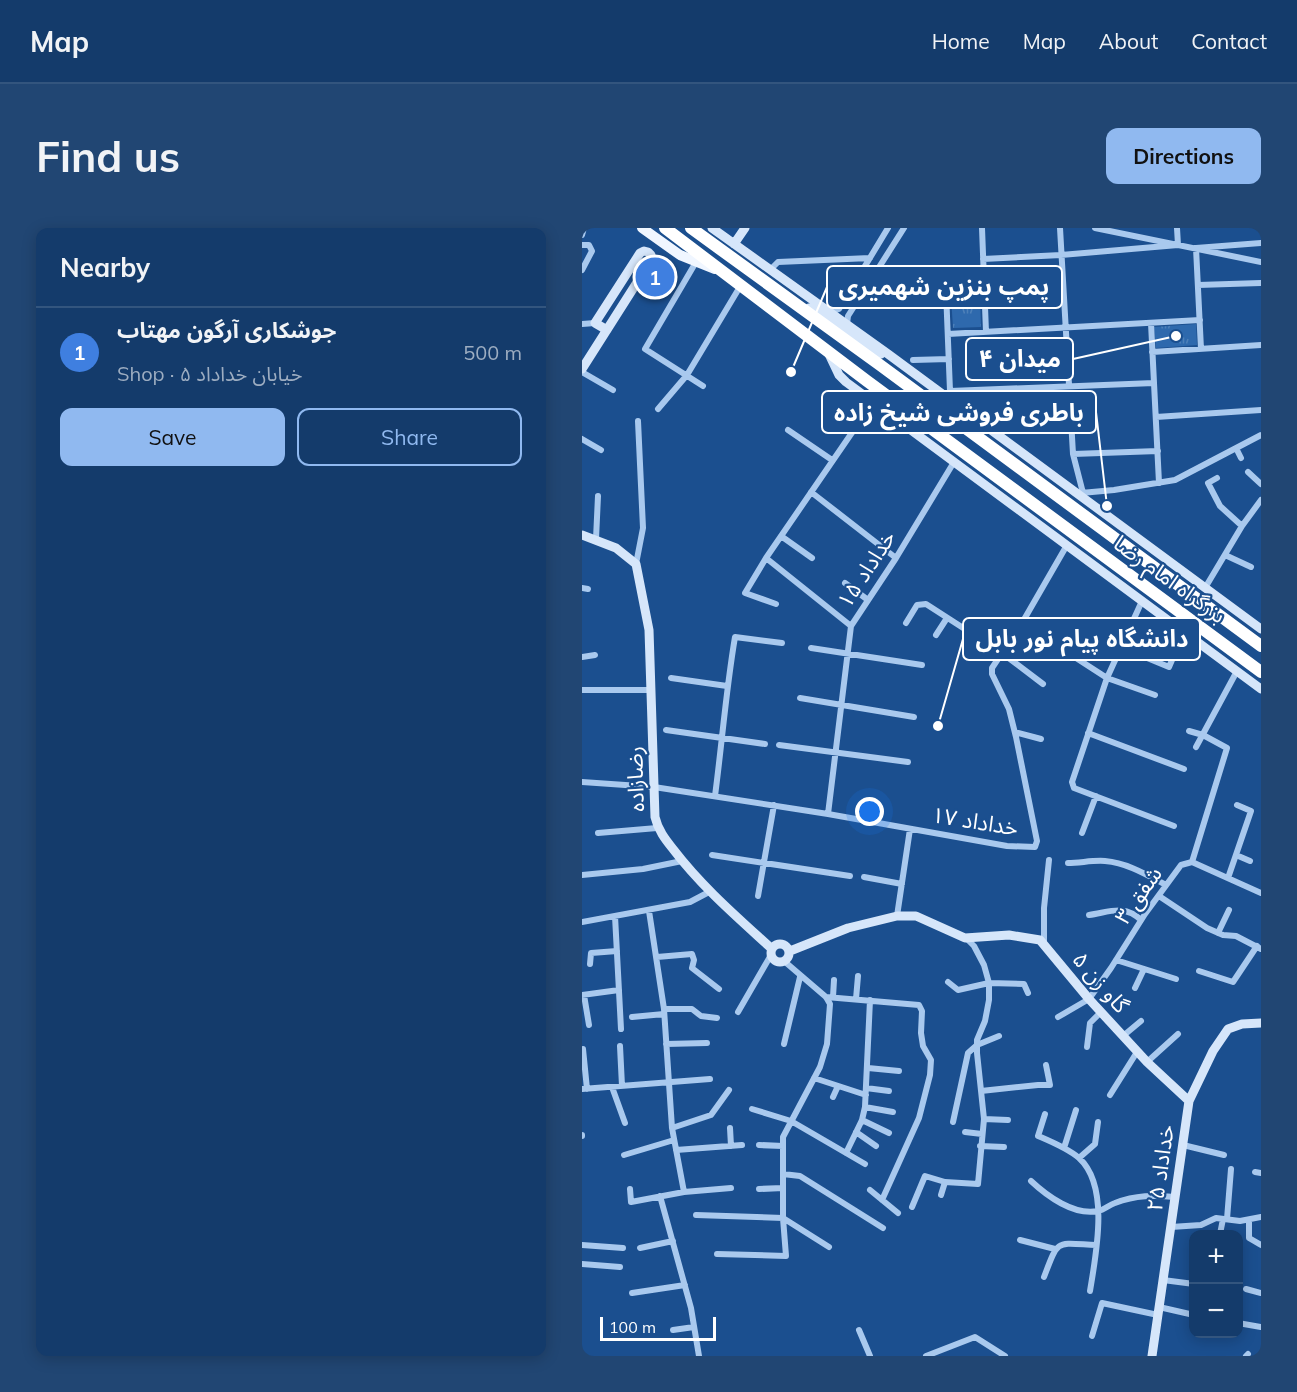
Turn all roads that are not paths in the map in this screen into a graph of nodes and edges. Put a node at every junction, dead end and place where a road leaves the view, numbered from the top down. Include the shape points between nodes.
1 (584, 228) edge
2 (642, 228) edge
3 (665, 228) edge
4 (691, 228) edge
5 (702, 228) edge
6 (712, 228) edge
7 (745, 228) edge
8 (888, 228) edge
9 (904, 228) edge
10 (982, 228) edge
11 (1060, 228) edge
12 (1095, 228) edge
13 (1177, 228) edge
14 (582, 235) edge
15 (1261, 243) edge
16 (734, 244) junction
17 (582, 245) edge
18 (1178, 245) junction
19 (670, 248) junction
20 (1196, 248) junction
21 (1061, 255) junction
22 (870, 258) junction
23 (983, 259) junction
24 (736, 260) junction
25 (650, 262) junction
26 (696, 262) junction
27 (1261, 262) edge
28 (582, 270) edge
29 (770, 270) junction
30 (725, 273) junction
31 (1261, 283) edge
32 (741, 285) junction
33 (1198, 285) junction
34 (985, 289) junction
35 (946, 291) junction
36 (861, 294) junction
37 (785, 296) junction
38 (830, 312) junction
39 (1200, 320) junction
40 (595, 323) junction
41 (1151, 323) junction
42 (582, 324) edge
43 (847, 325) junction
44 (1066, 328) junction
45 (607, 330) junction
46 (986, 332) junction
47 (948, 334) junction
48 (1261, 345) edge
49 (1201, 349) junction
50 (829, 351) junction
51 (1152, 352) junction
52 (949, 359) junction
53 (897, 360) junction
54 (913, 360) dead end
55 (582, 371) edge
56 (687, 375) junction
57 (1154, 384) junction
58 (703, 386) dead end
59 (1069, 386) junction
60 (613, 390) dead end
61 (873, 402) junction
62 (658, 409) dead end
63 (1261, 410) edge
64 (1156, 417) junction
65 (638, 421) dead end
66 (788, 430) dead end
67 (1261, 435) edge
68 (582, 439) edge
69 (1236, 448) junction
70 (601, 450) dead end
71 (1158, 451) junction
72 (1073, 454) junction
73 (1241, 458) dead end
74 (832, 460) junction
75 (954, 462) junction
76 (1248, 472) dead end
77 (1216, 478) dead end
78 (1159, 483) junction
79 (1261, 484) edge
80 (811, 492) junction
81 (1080, 493) junction
82 (598, 496) dead end
83 (1004, 499) junction
84 (1261, 500) edge
85 (1046, 513) junction
86 (1242, 526) junction
87 (582, 536) edge
88 (781, 536) junction
89 (596, 539) junction
90 (1067, 545) junction
91 (1101, 554) junction
92 (1225, 555) junction
93 (766, 558) junction
94 (812, 558) dead end
95 (896, 558) junction
96 (1170, 561) junction
97 (636, 564) junction
98 (1094, 565) junction
99 (1251, 567) dead end
100 (845, 583) dead end
101 (1205, 588) junction
102 (1189, 593) junction
103 (868, 600) junction
104 (1142, 601) junction
105 (776, 603) dead end
106 (947, 618) junction
107 (906, 623) dead end
108 (1022, 623) junction
109 (851, 626) junction
110 (1261, 629) edge
111 (1184, 632) junction
112 (936, 635) dead end
113 (782, 643) dead end
114 (1261, 646) edge
115 (811, 648) dead end
116 (1002, 652) junction
117 (847, 654) junction
118 (1140, 655) dead end
119 (595, 656) dead end
120 (582, 657) edge
121 (922, 665) dead end
122 (1237, 671) junction
123 (1261, 672) edge
124 (672, 678) dead end
125 (1107, 678) junction
126 (1043, 684) dead end
127 (727, 686) junction
128 (1261, 689) edge
129 (582, 690) edge
130 (650, 690) junction
131 (1155, 695) dead end
132 (800, 698) dead end
133 (841, 706) junction
134 (914, 717) dead end
135 (666, 730) dead end
136 (1189, 731) dead end
137 (1015, 732) junction
138 (1088, 734) junction
139 (1203, 735) junction
140 (723, 738) junction
141 (1041, 739) dead end
142 (765, 744) dead end
143 (779, 745) dead end
144 (1196, 747) dead end
145 (836, 752) junction
146 (908, 762) dead end
147 (1184, 769) dead end
148 (582, 782) edge
149 (654, 787) junction
150 (715, 796) junction
151 (1096, 796) junction
152 (774, 805) junction
153 (1237, 805) dead end
154 (828, 814) junction
155 (1174, 826) dead end
156 (657, 828) junction
157 (910, 829) junction
158 (598, 833) dead end
159 (1082, 833) dead end
160 (712, 855) dead end
161 (1236, 855) junction
162 (1048, 860) dead end
163 (682, 861) junction
164 (1250, 861) dead end
165 (764, 862) junction
166 (1192, 862) junction
167 (1068, 863) dead end
168 (582, 875) edge
169 (850, 876) dead end
170 (864, 877) dead end
171 (1228, 878) junction
172 (902, 884) junction
173 (1167, 885) junction
174 (709, 892) junction
175 (1261, 893) edge
176 (758, 896) dead end
177 (1159, 896) junction
178 (1229, 910) dead end
179 (649, 911) junction
180 (1089, 915) dead end
181 (615, 916) junction
182 (897, 916) junction
183 (1141, 920) junction
184 (582, 922) edge
185 (1218, 933) junction
186 (965, 938) junction
187 (1044, 945) junction
188 (1259, 948) edge
189 (617, 951) junction
190 (790, 951) junction
191 (772, 952) junction
192 (657, 957) junction
193 (1116, 960) junction
194 (784, 961) junction
195 (590, 964) dead end
196 (1144, 969) junction
197 (1199, 971) dead end
198 (858, 976) dead end
199 (800, 977) junction
200 (1176, 979) dead end
201 (834, 980) dead end
202 (948, 982) dead end
203 (989, 983) junction
204 (1136, 988) dead end
205 (719, 989) dead end
206 (619, 990) junction
207 (1028, 993) dead end
208 (583, 995) edge
209 (830, 997) junction
210 (856, 999) junction
211 (1089, 999) junction
212 (870, 1000) junction
213 (664, 1011) junction
214 (738, 1012) dead end
215 (1101, 1012) junction
216 (632, 1017) dead end
217 (1058, 1017) dead end
218 (717, 1018) dead end
219 (1141, 1021) dead end
220 (1261, 1023) edge
221 (589, 1025) dead end
222 (621, 1029) dead end
223 (1178, 1034) dead end
224 (999, 1036) dead end
225 (1123, 1036) junction
226 (707, 1043) dead end
227 (666, 1044) junction
228 (784, 1044) dead end
229 (977, 1045) junction
230 (620, 1046) dead end
231 (1087, 1047) dead end
232 (583, 1049) edge
233 (1137, 1052) junction
234 (1147, 1062) junction
235 (1046, 1065) dead end
236 (868, 1068) junction
237 (899, 1071) dead end
238 (814, 1078) junction
239 (710, 1079) dead end
240 (668, 1083) junction
241 (622, 1086) junction
242 (838, 1086) junction
243 (612, 1087) junction
244 (585, 1089) edge
245 (729, 1090) dead end
246 (866, 1091) junction
247 (889, 1091) dead end
248 (981, 1091) junction
249 (1110, 1095) dead end
250 (833, 1097) dead end
251 (1189, 1101) junction
252 (865, 1107) junction
253 (752, 1108) dead end
254 (1076, 1110) dead end
255 (893, 1112) dead end
256 (1045, 1114) dead end
257 (984, 1119) junction
258 (862, 1120) junction
259 (1008, 1120) dead end
260 (791, 1121) junction
261 (953, 1122) dead end
262 (1098, 1122) dead end
263 (625, 1123) dead end
264 (672, 1128) junction
265 (730, 1128) dead end
266 (856, 1132) junction
267 (965, 1132) dead end
268 (889, 1133) dead end
269 (982, 1134) junction
270 (674, 1140) junction
271 (742, 1145) dead end
272 (759, 1145) dead end
273 (1183, 1145) junction
274 (731, 1146) junction
275 (783, 1146) junction
276 (876, 1146) dead end
277 (980, 1146) junction
278 (1004, 1148) dead end
279 (1064, 1148) junction
280 (676, 1150) junction
281 (846, 1153) junction
282 (624, 1155) dead end
283 (1224, 1155) dead end
284 (1079, 1158) junction
285 (865, 1164) dead end
286 (1232, 1169) dead end
287 (783, 1174) junction
288 (1031, 1181) dead end
289 (945, 1182) junction
290 (731, 1188) dead end
291 (783, 1188) junction
292 (630, 1189) dead end
293 (759, 1189) dead end
294 (870, 1191) dead end
295 (684, 1192) junction
296 (660, 1196) junction
297 (941, 1196) dead end
298 (1175, 1197) junction
299 (882, 1200) junction
300 (912, 1207) dead end
301 (1098, 1211) junction
302 (898, 1213) dead end
303 (696, 1215) dead end
304 (1261, 1217) edge
305 (783, 1218) junction
306 (1225, 1219) junction
307 (1249, 1221) junction
308 (1171, 1227) junction
309 (883, 1228) dead end
310 (1221, 1230) edge
311 (1020, 1240) dead end
312 (672, 1241) junction
313 (582, 1245) edge
314 (1096, 1245) junction
315 (1261, 1245) edge
316 (829, 1247) dead end
317 (623, 1248) dead end
318 (640, 1248) dead end
319 (1054, 1249) junction
320 (717, 1254) dead end
321 (582, 1264) edge
322 (620, 1267) dead end
323 (1044, 1277) dead end
324 (1163, 1280) junction
325 (1189, 1283) edge
326 (685, 1285) junction
327 (1246, 1289) dead end
328 (1090, 1292) dead end
329 (632, 1293) dead end
330 (1261, 1293) edge
331 (1159, 1311) junction
332 (1189, 1314) edge
333 (1243, 1324) edge
334 (694, 1327) junction
335 (1261, 1328) edge
336 (673, 1330) dead end
337 (859, 1330) dead end
338 (1092, 1336) dead end
339 (699, 1356) edge
340 (870, 1356) edge
341 (926, 1356) edge
342 (1005, 1356) edge
343 (1152, 1356) edge

1 - 14 street
2 - 19 main road
3 - 30 highway, بزرگراه امام رضا
4 - 24 highway, بزرگراه امام رضا
5 - 24 main road
6 - 16 main road
7 - 16 main road
8 - 22 street
9 - 36 street
10 - 23 street
11 - 21 street
12 - 18 street
13 - 18 street
15 - 20 street
16 - 29 main road
17 - 28 street via 589,245 592,251
18 - 20 street
18 - 21 street
19 - 25 main road via 659,249
19 - 26 main road
20 - 27 street
20 - 33 street
21 - 23 street
21 - 44 street
22 - 29 street via 778,262
22 - 38 street via 839,309
23 - 34 street
24 - 37 highway, بزرگراه امام رضا
25 - 40 main road via 650,253 640,253
25 - 45 main road
26 - 30 main road
26 - 56 street via 645,349
29 - 38 main road
30 - 32 highway, بزرگراه امام رضا
31 - 33 street
32 - 50 highway, بزرگراه امام رضا
32 - 56 street
33 - 39 street
34 - 35 street
34 - 46 street
35 - 36 street
35 - 47 street
36 - 43 street
37 - 53 main road via 822,315 874,351
37 - 102 highway, بزرگراه امام رضا
38 - 43 main road
39 - 41 street
39 - 49 street
40 - 42 street
40 - 45 main road
41 - 44 street
41 - 51 street
43 - 53 main road
44 - 46 street
44 - 59 street
45 - 55 main road
46 - 47 street
47 - 52 street
48 - 49 street
49 - 51 street
50 - 61 main road via 843,379
50 - 85 highway, بزرگراه امام رضا
51 - 57 street
52 - 54 street
52 - 59 street via 950,391
53 - 81 main road
55 - 60 street
56 - 58 street
56 - 62 street
57 - 59 street
57 - 64 street
59 - 72 street
61 - 74 street
61 - 75 main road
63 - 64 street
64 - 71 street
65 - 97 street via 643,528
66 - 74 street
67 - 69 street
68 - 70 street
69 - 73 street
69 - 78 street via 1178,479
71 - 72 street
71 - 78 street
72 - 81 street
74 - 80 street
75 - 83 main road
75 - 95 street, خداداد ۱۵
76 - 79 street
77 - 86 street via 1208,483 1220,506
78 - 81 street
80 - 88 street
80 - 95 street
81 - 96 main road
82 - 89 street
83 - 85 main road
83 - 90 main road
84 - 86 street
85 - 91 highway, بزرگراه امام رضا
86 - 92 street
87 - 89 main road
88 - 93 street
88 - 94 street
89 - 97 main road
90 - 98 main road
90 - 108 street, خداداد ۱۷
91 - 98 main road
91 - 123 highway, بزرگراه امام رضا
92 - 99 street
92 - 101 street
93 - 105 street via 745,593
93 - 109 street
95 - 103 street, خداداد ۱۵
96 - 101 main road
96 - 102 main road
97 - 130 main road, رضازاده via 649,630
98 - 104 main road
100 - 103 street
101 - 110 main road
102 - 114 highway, بزرگراه امام رضا
103 - 109 street, خداداد ۱۵
104 - 111 main road
104 - 125 street
106 - 107 street via 926,604 917,605
106 - 112 street
106 - 116 street
108 - 116 street, خداداد ۱۷
108 - 125 street
109 - 117 street, خداداد ۱۵
111 - 118 street via 1170,667
111 - 122 main road
113 - 127 street via 735,637
115 - 117 street
116 - 126 street
116 - 137 street, خداداد ۱۷ via 992,674
117 - 121 street
117 - 133 street, خداداد ۱۵
119 - 120 street
122 - 128 main road
122 - 139 street
124 - 127 street
125 - 131 street
125 - 138 street
127 - 140 street
129 - 130 street
130 - 149 main road, رضازاده
132 - 133 street
133 - 134 street
133 - 145 street, خداداد ۱۵
135 - 140 street
136 - 139 street, شفق ۳
137 - 141 street
137 - 157 street, خداداد ۱۷ via 1035,847 1007,846
138 - 147 street
138 - 151 street via 1072,782 1074,788
139 - 144 street
139 - 166 street, شفق ۳ via 1227,748
140 - 142 street
140 - 150 street
143 - 145 street
145 - 146 street
145 - 154 street, خداداد ۱۵
148 - 149 street, خداداد ۱۷
149 - 150 street, خداداد ۱۷
149 - 156 main road, رضازاده
150 - 152 street, خداداد ۱۷
151 - 155 street
151 - 159 street
152 - 154 street, خداداد ۱۷
152 - 165 street
153 - 161 street via 1251,811
154 - 157 street, خداداد ۱۷
156 - 158 street
156 - 163 main road, رضازاده
157 - 172 street
160 - 165 street
161 - 164 street
161 - 171 street
162 - 187 street
163 - 168 street
163 - 174 main road, رضازاده
165 - 169 street
165 - 176 street
166 - 171 street
166 - 173 street, شفق ۳ via 1181,865
167 - 173 street via 1118,863
170 - 172 street
171 - 175 street
172 - 182 street
173 - 177 street, شفق ۳
174 - 179 street via 690,902
174 - 191 main road, رضازاده
177 - 183 street, شفق ۳
177 - 185 street
178 - 185 street
179 - 181 street
179 - 192 street
180 - 183 street via 1124,910
181 - 184 street
181 - 189 street
182 - 186 main road via 916,916
182 - 190 main road via 848,928
183 - 193 street, شفق ۳
185 - 188 street via 1236,936
186 - 187 main road, گاو زن ۵ via 1009,935 1040,940
186 - 203 street via 974,946
187 - 211 main road, گاو زن ۵
188 - 197 street via 1233,982
189 - 195 street via 591,953
189 - 206 street
190 - 191 main road via 782,943
190 - 194 main road
191 - 194 main road via 776,961
191 - 214 street
192 - 205 street via 693,954 692,968
192 - 213 street
193 - 196 street
193 - 211 street, شفق ۳
194 - 199 street
196 - 200 street
196 - 204 street
198 - 210 street
199 - 209 street
199 - 228 street
201 - 209 street
202 - 203 street via 957,990
203 - 207 street via 1024,984
203 - 229 street via 989,1000
206 - 208 street
206 - 222 street
208 - 221 street
209 - 210 street
209 - 238 street via 827,1044
210 - 212 street
211 - 215 main road, گاو زن ۵
211 - 217 street
212 - 236 street
212 - 299 street via 919,1005 923,1046 931,1060 919,1118
213 - 216 street
213 - 218 street via 692,1009 701,1016
213 - 227 street
215 - 225 main road, گاو زن ۵
215 - 231 street via 1090,1023
219 - 225 street
220 - 251 main road, خداداد ۲۵ via 1228,1029
223 - 234 street
224 - 229 street
225 - 233 main road, گاو زن ۵
226 - 227 street
227 - 240 street
229 - 248 street
229 - 261 street via 968,1053
230 - 241 street
232 - 244 street
233 - 234 main road, گاو زن ۵
233 - 249 street
234 - 251 main road, گاو زن ۵
235 - 248 street via 1050,1085
236 - 237 street
236 - 246 street
238 - 242 street
238 - 260 street
239 - 240 street
240 - 241 street
240 - 264 street
241 - 243 street
242 - 246 street
242 - 250 street
243 - 244 street
243 - 263 street
245 - 264 street via 711,1115
246 - 247 street
246 - 252 street
248 - 257 street
251 - 273 main road, خداداد ۲۵
252 - 255 street
252 - 258 street
253 - 260 street
254 - 279 street
256 - 279 street via 1038,1136
257 - 259 street
257 - 269 street
258 - 266 street
258 - 268 street
260 - 275 street
260 - 281 street
262 - 284 street via 1095,1144
264 - 270 street
265 - 274 street
266 - 276 street
266 - 281 street
267 - 269 street
269 - 277 street
270 - 280 street
270 - 282 street
271 - 274 street
272 - 275 street
273 - 283 street
273 - 298 main road, خداداد ۲۵
274 - 280 street
275 - 287 street
277 - 278 street
277 - 289 street via 978,1184
279 - 284 street
280 - 295 street
281 - 285 street
284 - 301 street via 1089,1169 1096,1187
286 - 306 street
287 - 291 street
287 - 309 street via 800,1176
288 - 301 street via 1061,1203
289 - 297 street
289 - 300 street via 925,1176
290 - 295 street
291 - 293 street
291 - 305 street
292 - 296 street via 631,1202
294 - 299 street
295 - 296 street
296 - 312 street
298 - 301 street via 1149,1194
298 - 308 main road, خداداد ۲۵
299 - 302 street
301 - 314 street
303 - 305 street
304 - 307 street
305 - 316 street
305 - 320 street via 786,1256
306 - 307 street
306 - 308 street
306 - 310 street
307 - 315 street via 1249,1238
308 - 324 main road, خداداد ۲۵
311 - 319 street
312 - 318 street
312 - 326 street
313 - 317 street
314 - 319 street via 1062,1243
314 - 328 street
319 - 323 street
321 - 322 street
324 - 325 street
324 - 331 main road, خداداد ۲۵
326 - 329 street
326 - 334 street
327 - 330 street
331 - 332 street
331 - 338 street via 1102,1303
331 - 343 main road, خداداد ۲۵
333 - 335 street
334 - 336 street
334 - 339 street
337 - 340 street
341 - 342 street via 975,1337

